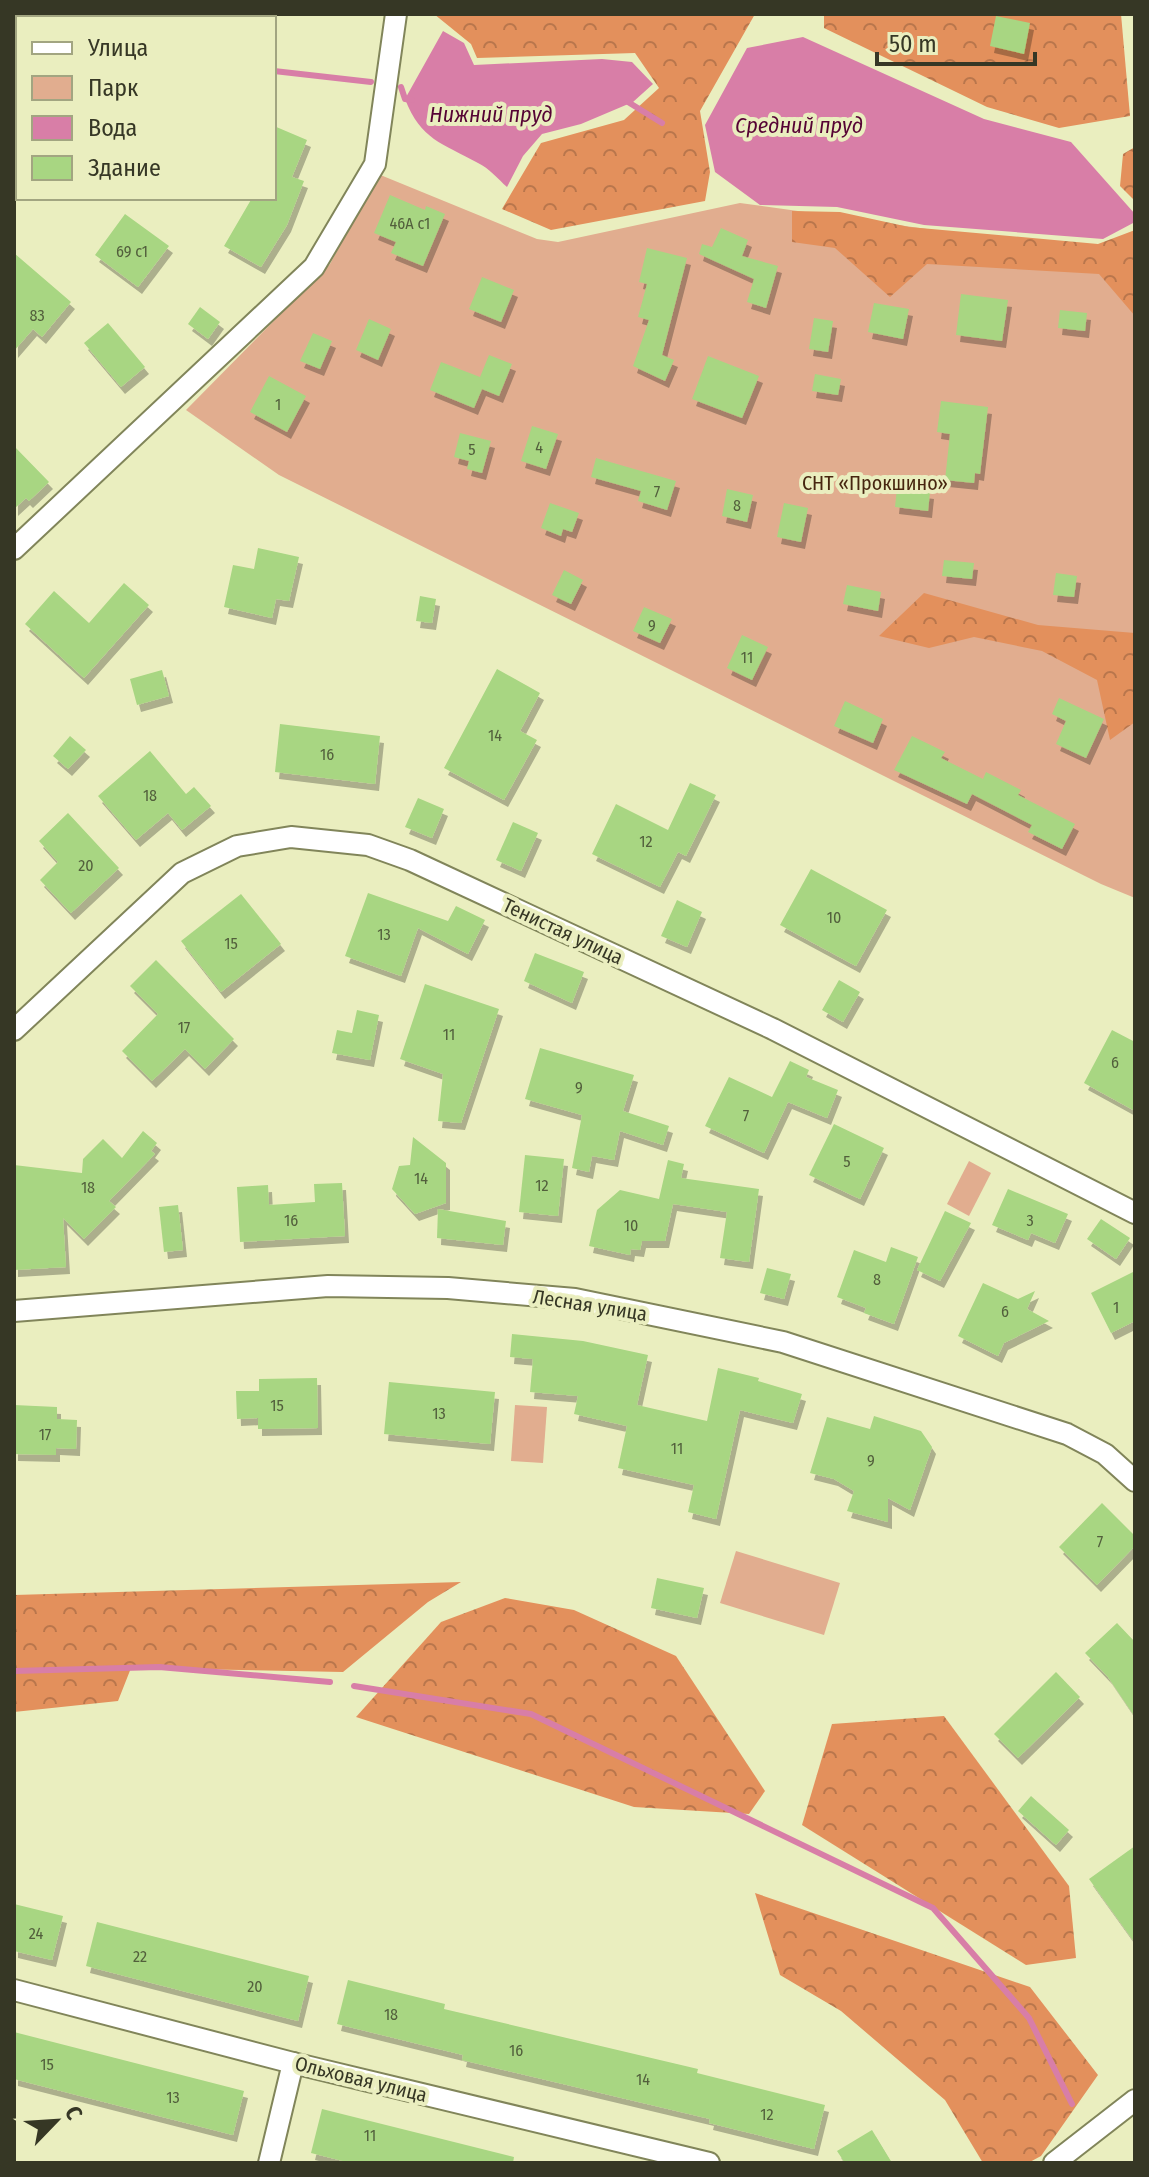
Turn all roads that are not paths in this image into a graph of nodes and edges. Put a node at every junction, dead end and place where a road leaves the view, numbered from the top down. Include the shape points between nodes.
1 (396, 14) edge
2 (14, 549) edge
3 (14, 1030) edge
4 (1135, 1213) edge
5 (14, 1311) edge
6 (1135, 1452) edge
7 (1128, 1474) edge
8 (14, 1990) edge
9 (293, 2063) junction
10 (1135, 2100) edge
11 (269, 2163) edge
12 (709, 2163) edge
13 (1054, 2163) edge

1 - 2 street via 375,164 314,267
3 - 4 street, Тенистая улица via 182,873 237,846 291,837 368,845 773,1029
5 - 7 street, Лесная улица via 328,1286 448,1288 575,1299 783,1342 1067,1434 1105,1454
6 - 7 street
8 - 9 street, Ольховая улица
9 - 11 street
9 - 12 street, Ольховая улица
10 - 13 street

